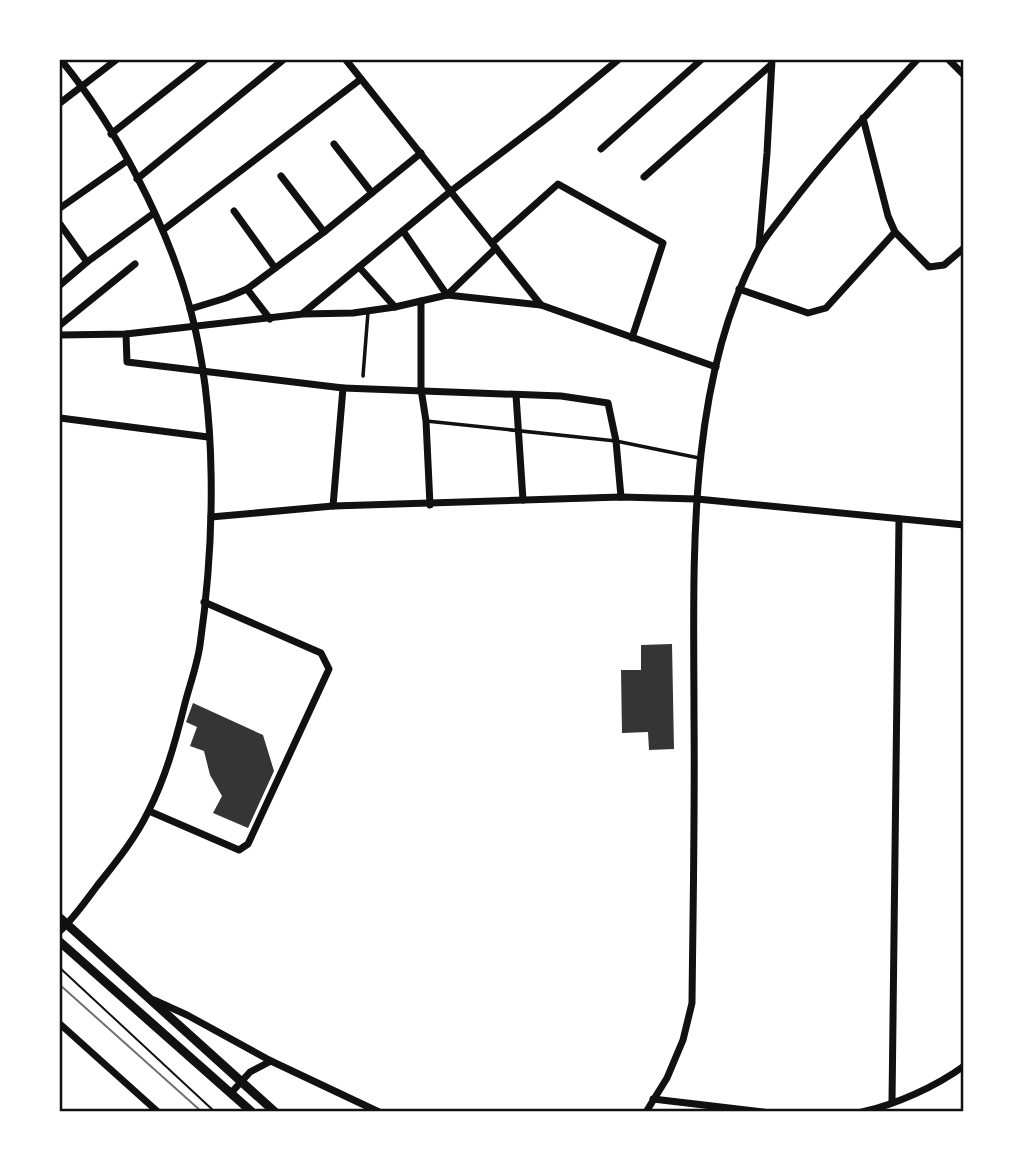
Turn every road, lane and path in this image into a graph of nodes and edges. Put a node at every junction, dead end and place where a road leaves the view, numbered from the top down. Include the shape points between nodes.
1 (61, 60) edge
2 (116, 60) edge
3 (205, 60) edge
4 (283, 60) edge
5 (346, 60) edge
6 (618, 60) edge
7 (701, 60) edge
8 (917, 60) edge
9 (949, 60) edge
10 (771, 62) edge
11 (964, 75) edge
12 (361, 79) junction
13 (83, 86) junction
14 (60, 103) edge
15 (863, 118) junction
16 (111, 134) junction
17 (334, 144) dead end
18 (601, 149) dead end
19 (421, 153) junction
20 (127, 161) junction
21 (281, 176) dead end
22 (644, 177) dead end
23 (138, 179) junction
24 (451, 191) junction
25 (372, 193) junction
26 (60, 208) edge
27 (234, 211) dead end
28 (155, 213) junction
29 (60, 224) edge
30 (163, 230) junction
31 (402, 231) junction
32 (324, 232) junction
33 (895, 232) junction
34 (494, 246) junction
35 (759, 247) junction
36 (964, 248) edge
37 (86, 262) junction
38 (135, 264) dead end
39 (359, 267) junction
40 (275, 268) junction
41 (60, 285) edge
42 (247, 289) junction
43 (739, 289) junction
44 (447, 295) junction
45 (421, 301) junction
46 (541, 305) junction
47 (395, 307) junction
48 (190, 309) junction
49 (369, 311) junction
50 (303, 314) junction
51 (270, 319) junction
52 (60, 325) edge
53 (193, 328) junction
54 (125, 334) junction
55 (60, 335) edge
56 (632, 338) junction
57 (716, 368) junction
58 (203, 371) junction
59 (363, 376) dead end
60 (343, 388) junction
61 (421, 389) junction
62 (516, 395) junction
63 (60, 418) edge
64 (426, 421) junction
65 (517, 430) junction
66 (208, 437) junction
67 (616, 442) junction
68 (702, 458) junction
69 (621, 497) junction
70 (697, 499) junction
71 (523, 500) junction
72 (430, 505) junction
73 (333, 506) junction
74 (211, 516) junction
75 (900, 519) junction
76 (964, 525) edge
77 (204, 601) junction
78 (149, 811) junction
79 (62, 925) edge
80 (60, 942) edge
81 (60, 968) edge
82 (148, 997) junction
83 (60, 1024) edge
84 (271, 1061) junction
85 (964, 1066) edge
86 (241, 1082) junction
87 (231, 1093) junction
88 (653, 1099) junction
89 (892, 1103) junction
90 (693, 1107) edge
91 (158, 1111) edge
92 (215, 1111) edge
93 (252, 1111) edge
94 (275, 1111) edge
95 (379, 1111) edge
96 (646, 1111) edge
97 (763, 1111) edge
98 (862, 1111) edge

1 - 13 street
2 - 13 street
3 - 16 street
4 - 23 street
5 - 12 street
6 - 24 street
7 - 18 street
8 - 15 street
9 - 11 street
10 - 22 street
10 - 35 street
12 - 19 street
12 - 30 street
13 - 14 street
13 - 16 street
15 - 33 street
15 - 35 street via 823,162
16 - 20 street
17 - 25 street
19 - 24 street
19 - 25 street
20 - 23 street
20 - 26 street
21 - 32 street
23 - 28 street
24 - 31 street
24 - 34 street
25 - 32 street
27 - 40 street
28 - 30 street
28 - 37 street
29 - 37 street
30 - 48 street
31 - 39 street
31 - 44 street
32 - 40 street
33 - 36 street via 929,267 944,265
33 - 43 street via 826,308 808,313
34 - 44 street
34 - 46 street
34 - 56 street via 558,184 663,243
35 - 43 street
37 - 41 street
38 - 52 street
39 - 47 street
39 - 50 street
40 - 42 street
42 - 48 street
42 - 51 street
43 - 57 street
44 - 45 street
44 - 46 street
45 - 47 street
45 - 61 street
46 - 56 street
47 - 49 street
48 - 53 street
49 - 50 street
49 - 59 lane
50 - 51 street
51 - 53 street
53 - 54 street
53 - 58 street
54 - 55 street
54 - 58 street via 127,362
56 - 57 street
57 - 68 street
58 - 60 street
58 - 66 street
60 - 61 street
60 - 73 street
61 - 62 street
61 - 64 street
62 - 65 street
62 - 67 street via 608,403
63 - 66 street
64 - 65 lane
64 - 72 street
65 - 67 lane
65 - 71 street
66 - 74 street
67 - 68 lane
67 - 69 street
68 - 70 street
69 - 70 street
69 - 71 street
70 - 75 street
70 - 88 street via 692,1003 683,1040
71 - 72 street
72 - 73 street
73 - 74 street
74 - 77 street
75 - 76 street
75 - 89 street
77 - 78 street via 200,648 171,759
77 - 78 street via 321,653 329,669 248,844 239,850
78 - 79 street via 130,844
79 - 82 street
80 - 87 street
81 - 92 path
82 - 84 street
82 - 86 street
83 - 91 street
84 - 86 street
84 - 95 street
85 - 89 street
86 - 87 street
86 - 94 street
87 - 93 street
88 - 90 street
88 - 96 street
89 - 98 street
90 - 97 street

